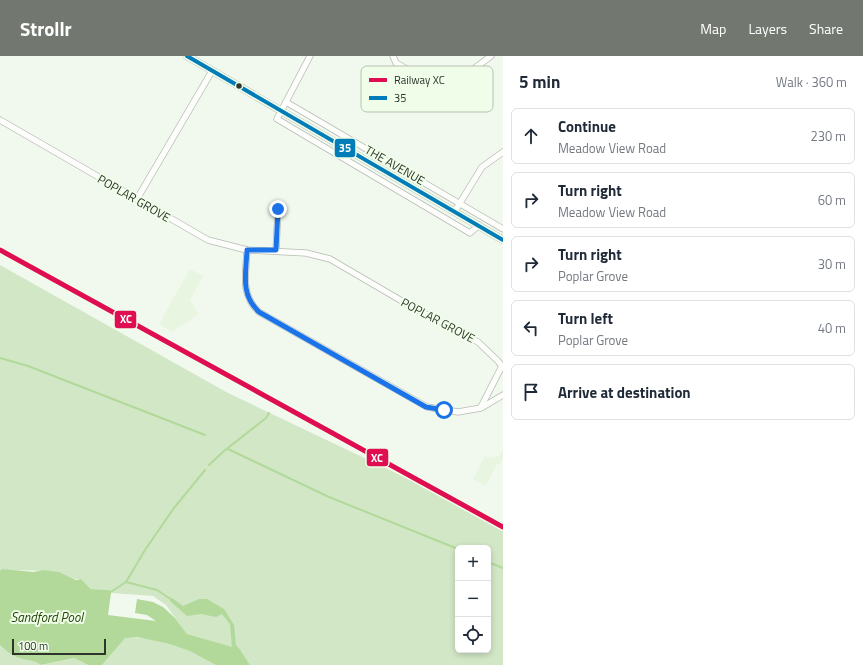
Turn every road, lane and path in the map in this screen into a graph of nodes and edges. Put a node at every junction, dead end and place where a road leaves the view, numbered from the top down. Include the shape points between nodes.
1 (187, 56) edge
2 (310, 56) edge
3 (393, 56) edge
4 (491, 56) edge
5 (401, 66) edge
6 (478, 66) edge
7 (212, 71) junction
8 (286, 102) junction
9 (281, 111) junction
10 (0, 120) edge
11 (503, 152) edge
12 (137, 199) junction
13 (460, 203) junction
14 (278, 209) dead end
15 (455, 211) junction
16 (479, 225) junction
17 (503, 229) edge
18 (503, 240) edge
19 (247, 250) junction
20 (276, 250) junction
21 (502, 367) edge
22 (503, 395) edge
23 (481, 408) junction

1 - 7 street, THE AVENUE
2 - 8 street
3 - 5 street via 396,63
4 - 6 street
7 - 9 street, THE AVENUE
7 - 12 street
8 - 9 street
8 - 13 street, THE AVENUE
9 - 15 street, THE AVENUE
9 - 16 street, THE AVENUE via 277,120 470,233
10 - 12 street, POPLAR GROVE
11 - 13 street via 482,167
12 - 19 street, POPLAR GROVE via 208,240
13 - 15 street
13 - 17 street, THE AVENUE
14 - 20 street
15 - 16 street, THE AVENUE
16 - 18 street, THE AVENUE
19 - 20 street, POPLAR GROVE
19 - 23 street via 246,291 249,300 259,312 426,407 458,412
20 - 21 street, POPLAR GROVE via 330,259 478,342
21 - 23 street
22 - 23 street

